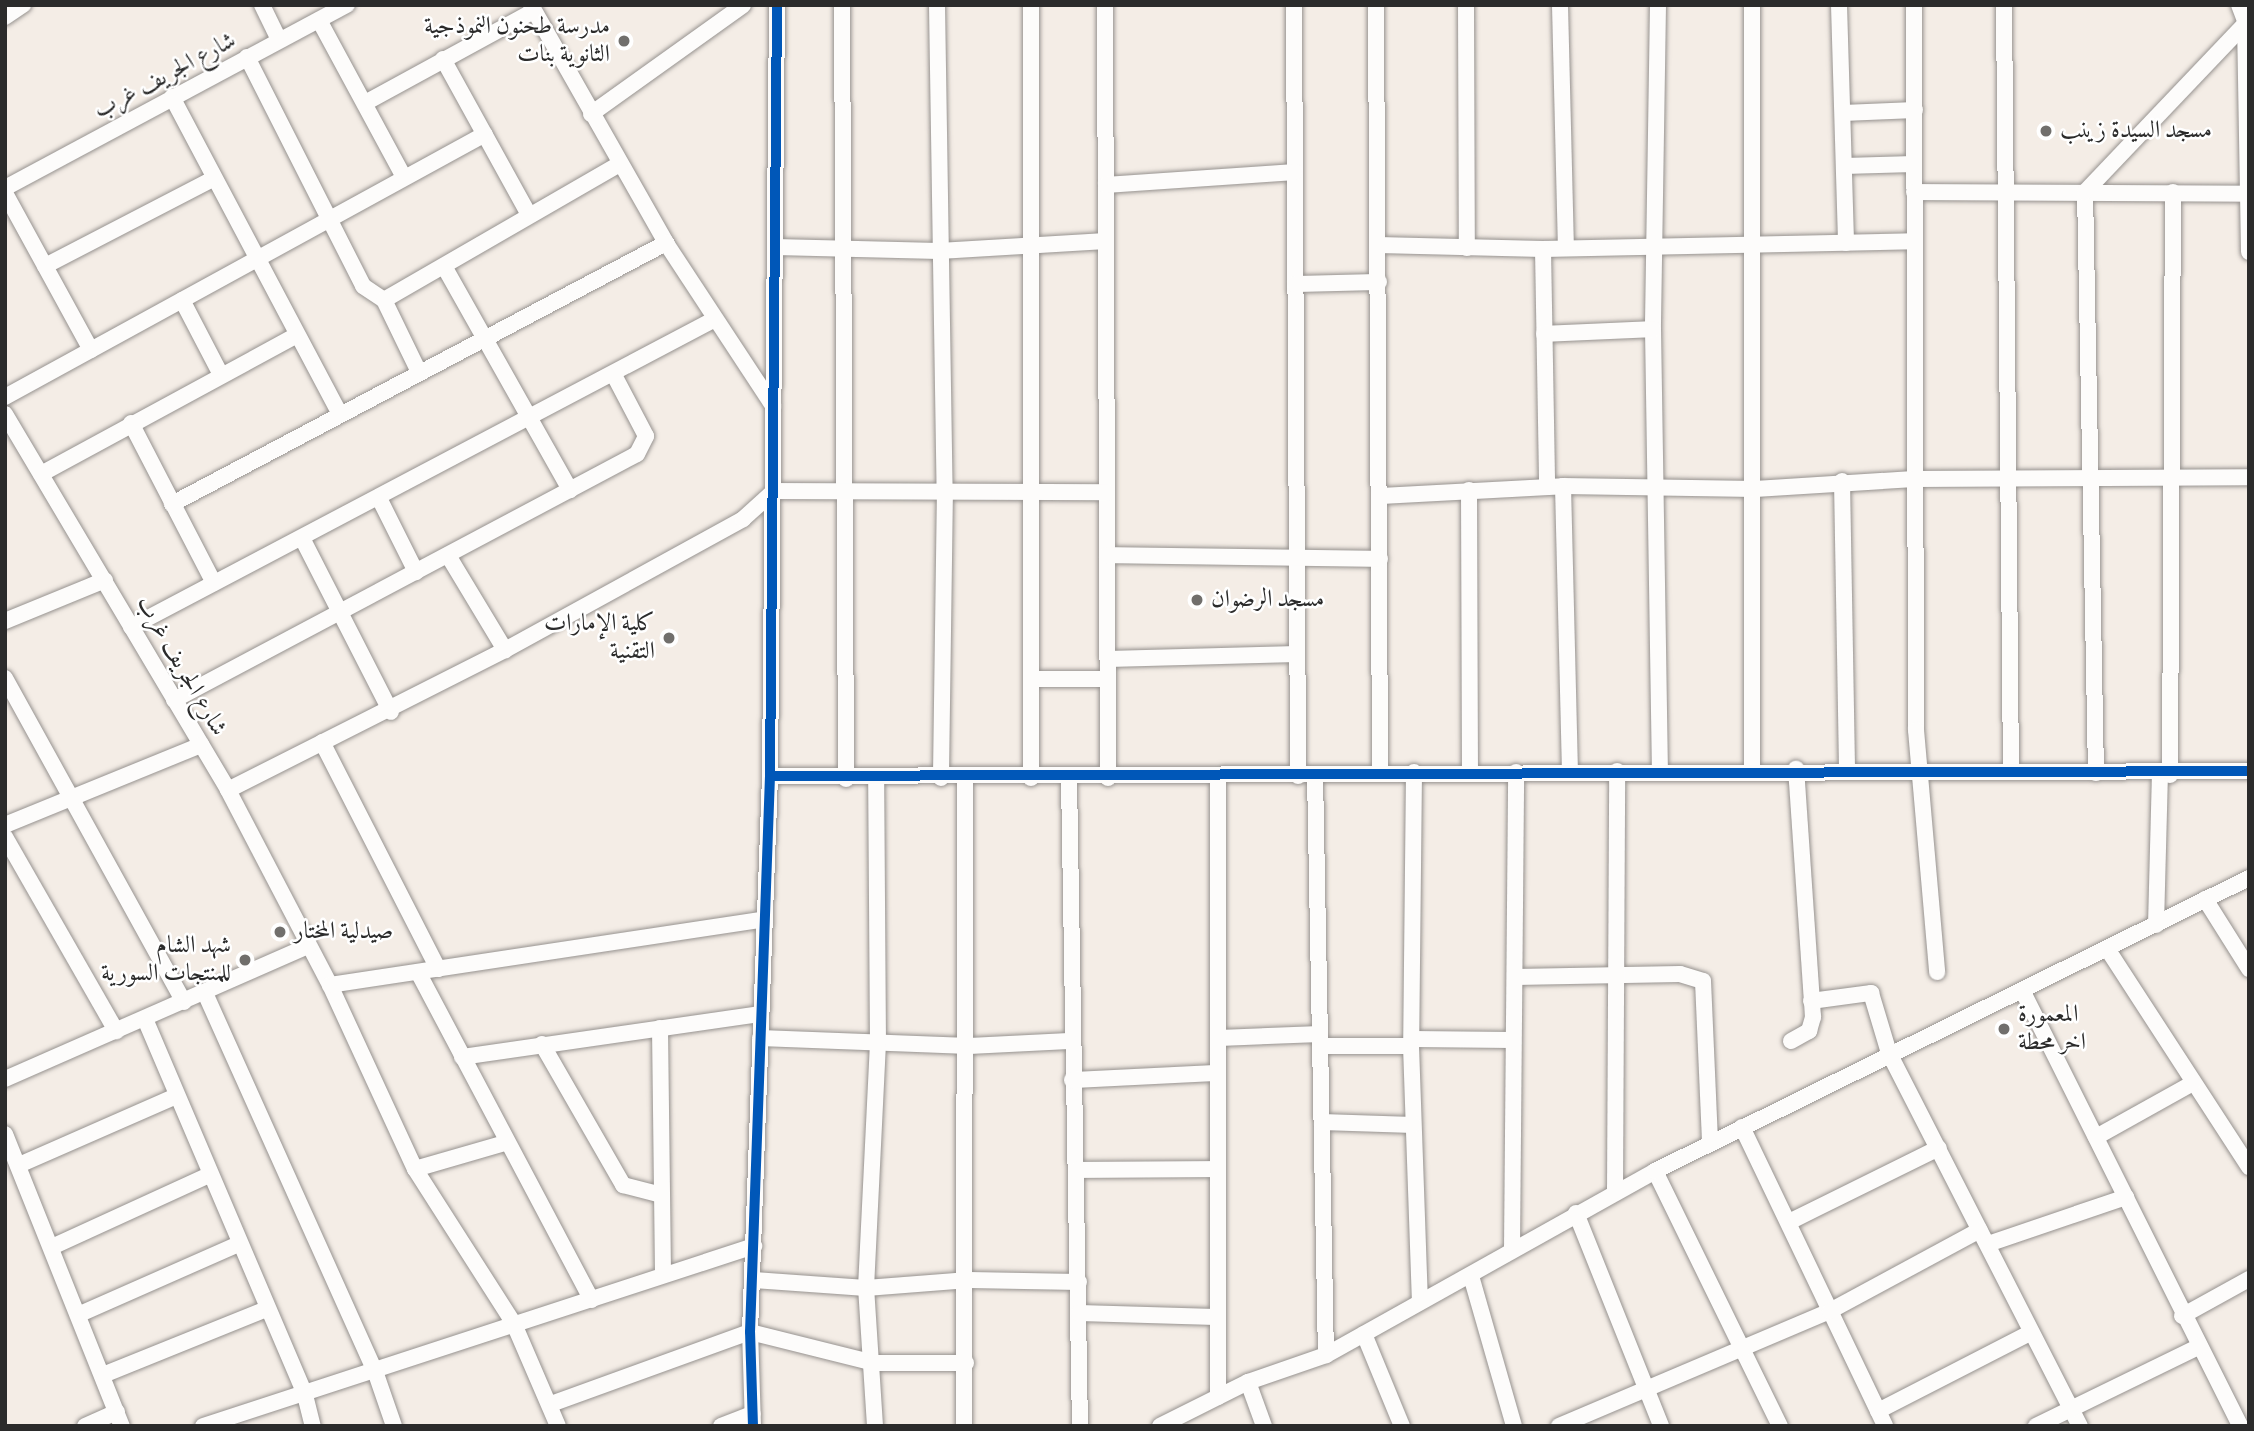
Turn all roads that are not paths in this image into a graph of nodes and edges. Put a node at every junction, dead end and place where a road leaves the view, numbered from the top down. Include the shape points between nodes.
1 (23, 5) edge
2 (262, 5) edge
3 (347, 5) edge
4 (743, 5) edge
5 (777, 5) edge
6 (842, 5) edge
7 (937, 5) edge
8 (1031, 5) edge
9 (1105, 5) edge
10 (1294, 5) edge
11 (1376, 5) edge
12 (1466, 5) edge
13 (1560, 5) edge
14 (1658, 5) edge
15 (1752, 5) edge
16 (1839, 5) edge
17 (1914, 5) edge
18 (2004, 5) edge
19 (2239, 5) edge
20 (532, 8) edge
21 (5, 17) edge
22 (319, 20) junction
23 (2247, 21) edge
24 (279, 40) junction
25 (247, 57) junction
26 (443, 59) junction
27 (172, 97) junction
28 (365, 103) junction
29 (1915, 110) junction
30 (1843, 113) junction
31 (591, 114) junction
32 (485, 134) junction
33 (620, 164) junction
34 (1914, 164) junction
35 (1844, 166) junction
36 (1295, 172) junction
37 (404, 177) junction
38 (213, 178) junction
39 (1106, 185) junction
40 (5, 191) edge
41 (2003, 191) junction
42 (1914, 192) junction
43 (2085, 192) junction
44 (2173, 192) junction
45 (2248, 194) edge
46 (528, 215) junction
47 (331, 220) junction
48 (1106, 241) junction
49 (1914, 241) junction
50 (1752, 242) junction
51 (666, 243) junction
52 (1846, 243) junction
53 (1378, 245) junction
54 (1033, 246) junction
55 (775, 247) junction
56 (1566, 247) junction
57 (1653, 247) junction
58 (1467, 248) junction
59 (1543, 249) junction
60 (844, 251) junction
61 (939, 251) junction
62 (2249, 252) edge
63 (257, 259) junction
64 (45, 266) junction
65 (445, 268) junction
66 (1379, 282) junction
67 (1295, 284) junction
68 (182, 300) junction
69 (384, 300) junction
70 (715, 319) junction
71 (1653, 329) junction
72 (1544, 334) junction
73 (297, 335) junction
74 (485, 339) junction
75 (91, 350) junction
76 (419, 372) junction
77 (221, 375) junction
78 (615, 377) junction
79 (5, 397) edge
80 (773, 406) junction
81 (339, 413) junction
82 (5, 414) edge
83 (531, 419) junction
84 (131, 423) junction
85 (41, 474) junction
86 (2090, 477) junction
87 (2170, 477) junction
88 (2249, 477) edge
89 (2008, 478) junction
90 (1914, 479) junction
91 (1842, 481) junction
92 (1555, 487) junction
93 (1657, 487) junction
94 (944, 488) junction
95 (848, 489) junction
96 (1755, 489) junction
97 (570, 490) junction
98 (1469, 490) junction
99 (774, 491) junction
100 (1032, 492) junction
101 (1107, 492) junction
102 (1381, 496) junction
103 (379, 498) junction
104 (172, 504) junction
105 (303, 540) junction
106 (1107, 555) junction
107 (449, 556) junction
108 (1380, 559) junction
109 (1297, 560) junction
110 (416, 572) junction
111 (105, 580) junction
112 (214, 583) junction
113 (343, 614) junction
114 (5, 621) edge
115 (131, 627) junction
116 (505, 650) junction
117 (1297, 653) junction
118 (1108, 659) junction
119 (5, 678) edge
120 (1108, 678) junction
121 (1032, 679) junction
122 (174, 700) junction
123 (391, 712) junction
124 (322, 742) junction
125 (201, 745) junction
126 (1924, 767) junction
127 (1847, 768) junction
128 (1796, 769) junction
129 (1752, 770) junction
130 (2011, 770) junction
131 (1570, 771) junction
132 (1617, 771) junction
133 (2249, 771) edge
134 (1414, 772) junction
135 (1470, 772) junction
136 (1516, 772) junction
137 (1660, 772) junction
138 (1380, 773) junction
139 (2096, 773) junction
140 (1315, 774) junction
141 (2165, 775) junction
142 (769, 776) junction
143 (1297, 776) junction
144 (1218, 777) junction
145 (941, 778) junction
146 (965, 778) junction
147 (1031, 778) junction
148 (1108, 778) junction
149 (846, 779) junction
150 (876, 779) junction
151 (1069, 779) junction
152 (228, 790) junction
153 (67, 800) junction
154 (5, 825) edge
155 (5, 838) edge
156 (2249, 878) edge
157 (2205, 899) junction
158 (761, 920) junction
159 (2156, 925) junction
160 (308, 946) junction
161 (2108, 950) junction
162 (438, 969) junction
163 (2249, 969) edge
164 (418, 972) junction
165 (1937, 972) dead end
166 (1515, 977) junction
167 (1617, 979) junction
168 (330, 985) junction
169 (2023, 992) junction
170 (205, 993) junction
171 (1811, 1001) junction
172 (184, 1002) junction
173 (760, 1014) junction
174 (145, 1019) junction
175 (660, 1028) junction
176 (116, 1031) junction
177 (760, 1038) junction
178 (1219, 1038) junction
179 (1320, 1040) junction
180 (1512, 1040) junction
181 (1069, 1041) junction
182 (1791, 1041) dead end
183 (1412, 1043) junction
184 (878, 1044) junction
185 (542, 1045) junction
186 (969, 1046) junction
187 (1889, 1053) junction
188 (462, 1057) junction
189 (1217, 1073) junction
190 (5, 1079) edge
191 (1072, 1080) junction
192 (2193, 1083) junction
193 (174, 1097) junction
194 (1322, 1122) junction
195 (1413, 1125) junction
196 (1742, 1127) junction
197 (5, 1134) edge
198 (2096, 1136) junction
199 (505, 1143) junction
200 (1710, 1143) junction
201 (1939, 1148) junction
202 (19, 1165) junction
203 (2249, 1167) edge
204 (415, 1169) junction
205 (1217, 1169) junction
206 (1077, 1170) junction
207 (1655, 1171) junction
208 (209, 1175) junction
209 (1615, 1192) junction
210 (662, 1195) junction
211 (2126, 1197) junction
212 (1576, 1213) junction
213 (1788, 1222) junction
214 (1984, 1237) junction
215 (239, 1244) junction
216 (54, 1246) junction
217 (754, 1246) junction
218 (1512, 1249) junction
219 (663, 1275) junction
220 (1471, 1276) junction
221 (2249, 1279) edge
222 (754, 1280) junction
223 (969, 1280) junction
224 (1079, 1282) junction
225 (866, 1288) junction
226 (592, 1300) junction
227 (1420, 1300) junction
228 (266, 1309) junction
229 (1830, 1311) junction
230 (1079, 1313) junction
231 (80, 1314) junction
232 (2182, 1316) junction
233 (1216, 1317) junction
234 (514, 1324) junction
235 (750, 1332) junction
236 (2030, 1333) junction
237 (1364, 1334) junction
238 (2200, 1346) junction
239 (1743, 1351) junction
240 (1326, 1355) junction
241 (874, 1363) junction
242 (966, 1363) junction
243 (376, 1371) junction
244 (103, 1375) junction
245 (1248, 1382) junction
246 (1645, 1389) junction
247 (304, 1391) junction
248 (1218, 1397) junction
249 (551, 1404) junction
250 (2069, 1406) junction
251 (1881, 1418) edge
252 (120, 1419) edge
253 (1593, 1419) edge
254 (236, 1420) edge
255 (753, 1420) edge
256 (2240, 1423) edge
257 (85, 1426) edge
258 (203, 1426) edge
259 (313, 1426) edge
260 (394, 1426) edge
261 (558, 1426) edge
262 (721, 1426) edge
263 (875, 1426) edge
264 (964, 1426) edge
265 (1080, 1426) edge
266 (1160, 1426) edge
267 (1264, 1426) edge
268 (1402, 1426) edge
269 (1514, 1426) edge
270 (1559, 1426) edge
271 (1661, 1426) edge
272 (1780, 1426) edge
273 (2036, 1426) edge
274 (2080, 1426) edge

1 - 21 street
2 - 24 street
3 - 22 street, شارع الجريف غرب
4 - 31 street
5 - 55 street
6 - 60 street
7 - 61 street
8 - 54 street
9 - 39 street
10 - 36 street
11 - 53 street
12 - 58 street
13 - 56 street
14 - 57 street
15 - 50 street
16 - 30 street
17 - 29 street
18 - 41 street
19 - 23 street
20 - 26 street
20 - 31 street
22 - 24 street, شارع الجريف غرب
22 - 28 street
23 - 43 street
23 - 45 street
24 - 25 street, شارع الجريف غرب
25 - 27 street, شارع الجريف غرب
25 - 47 street
26 - 28 street
26 - 32 street
27 - 38 street
27 - 40 street, شارع الجريف غرب
28 - 37 street
29 - 30 street
29 - 34 street
30 - 35 street
31 - 33 street
32 - 37 street
32 - 46 street
33 - 46 street
33 - 51 street
34 - 35 street
34 - 42 street
35 - 52 street
36 - 39 street
36 - 67 street
37 - 47 street
38 - 63 street
38 - 64 street
39 - 48 street
40 - 64 street
41 - 42 street
41 - 43 street
41 - 89 street
42 - 49 street
43 - 44 street
43 - 86 street
44 - 45 street
44 - 87 street
45 - 62 street
46 - 65 street
47 - 63 street
47 - 69 street via 363,286
48 - 54 street
48 - 101 street
49 - 52 street
49 - 90 street
50 - 52 street
50 - 57 street
50 - 96 street
51 - 70 street
51 - 74 street
53 - 58 street
53 - 66 street
54 - 61 street
54 - 100 street
55 - 60 street
55 - 80 street
56 - 57 street
56 - 59 street
57 - 71 street
58 - 59 street
59 - 72 street
60 - 61 street
60 - 95 street
61 - 94 street
63 - 68 street
63 - 73 street
64 - 75 street
65 - 69 street
65 - 74 street
66 - 67 street
66 - 102 street
67 - 109 street
68 - 75 street
68 - 77 street
69 - 76 street
70 - 78 street
70 - 80 street
71 - 72 street
71 - 93 street
72 - 92 street
73 - 77 street
73 - 81 street
74 - 76 street
74 - 83 street
75 - 79 street
76 - 81 street
77 - 84 street
78 - 83 street
78 - 97 street via 640,420 643,446
80 - 99 street
81 - 104 street
82 - 85 street, شارع الجريف غرب
83 - 97 street
83 - 103 street
84 - 85 street
84 - 104 street
85 - 111 street, شارع الجريف غرب
86 - 87 street
86 - 89 street
86 - 139 street
87 - 88 street
87 - 141 street
89 - 90 street
89 - 130 street
90 - 91 street
90 - 126 street via 1916,730
91 - 96 street
91 - 127 street
92 - 93 street
92 - 98 street
92 - 131 street
93 - 96 street
93 - 137 street
94 - 95 street
94 - 100 street
94 - 145 street
95 - 99 street
95 - 149 street
96 - 129 street
97 - 107 street
98 - 102 street
98 - 135 street
99 - 116 street via 743,519
99 - 142 street
100 - 101 street
100 - 121 street
101 - 106 street
102 - 108 street
103 - 105 street
103 - 110 street
104 - 112 street
105 - 112 street
105 - 113 street
106 - 109 street
106 - 118 street
107 - 110 street
107 - 116 street
108 - 109 street
108 - 138 street
109 - 117 street
110 - 113 street
111 - 114 street
111 - 115 street, شارع الجريف غرب
112 - 115 street
113 - 122 street
113 - 123 street
115 - 122 street, شارع الجريف غرب
116 - 123 street
117 - 118 street
117 - 143 street
118 - 120 street
119 - 153 street
120 - 121 street
120 - 148 street
121 - 147 street
122 - 125 street, شارع الجريف غرب
123 - 124 street
124 - 152 street
124 - 162 street
125 - 152 street, شارع الجريف غرب
125 - 153 street
126 - 127 street
126 - 130 street
126 - 165 street
127 - 128 street
128 - 129 street
128 - 171 street
129 - 137 street
130 - 139 street
131 - 132 street
131 - 136 street
132 - 137 street
132 - 167 street
133 - 141 street
134 - 135 street
134 - 138 street
134 - 183 street
135 - 136 street
136 - 166 street
138 - 140 street
139 - 141 street
140 - 143 street
140 - 179 street
141 - 159 street
142 - 149 street
142 - 158 street
143 - 144 street
144 - 148 street
144 - 178 street
145 - 146 street
145 - 150 street
146 - 147 street
146 - 186 street
147 - 151 street
148 - 151 street
149 - 150 street
150 - 184 street
151 - 181 street
152 - 160 street, شارع الجريف غرب
153 - 154 street
153 - 172 street
155 - 176 street
156 - 157 street
157 - 159 street
157 - 163 street
158 - 162 street
158 - 173 street
159 - 161 street
160 - 168 street, شارع الجريف غرب
160 - 170 street
161 - 169 street
161 - 192 street
162 - 164 street
164 - 168 street
164 - 188 street
166 - 167 street
166 - 180 street
167 - 200 street via 1680,974 1707,988
167 - 209 street
168 - 204 street, شارع الجريف غرب
169 - 187 street
169 - 198 street
170 - 172 street
170 - 243 street
171 - 182 street via 1809,1031
171 - 187 street via 1871,993
172 - 174 street
173 - 175 street
173 - 177 street
174 - 176 street
174 - 193 street
175 - 185 street
175 - 210 street
176 - 190 street
177 - 184 street
177 - 217 street
178 - 179 street
178 - 189 street
179 - 183 street
179 - 194 street
180 - 183 street
180 - 218 street
181 - 186 street
181 - 191 street
183 - 195 street
184 - 186 street
184 - 225 street
185 - 188 street
185 - 210 street via 623,1185
186 - 223 street
187 - 196 street
187 - 201 street
188 - 199 street
189 - 191 street
189 - 205 street
191 - 206 street
192 - 198 street
192 - 203 street
193 - 202 street
193 - 208 street
194 - 195 street
194 - 240 street
195 - 227 street
196 - 200 street
196 - 213 street
197 - 202 street
198 - 211 street
199 - 204 street
199 - 226 street
200 - 207 street
201 - 213 street
201 - 214 street
202 - 216 street
204 - 234 street, شارع الجريف غرب
205 - 206 street
205 - 233 street
206 - 224 street
207 - 209 street
207 - 239 street
208 - 215 street
208 - 216 street
209 - 212 street
210 - 219 street
211 - 214 street
211 - 232 street
212 - 218 street
212 - 246 street
213 - 229 street
214 - 229 street
214 - 236 street
215 - 228 street
215 - 231 street
216 - 231 street
217 - 219 street
217 - 222 street
218 - 220 street
219 - 226 street
220 - 227 street
220 - 269 street
221 - 232 street
222 - 225 street
222 - 235 street
223 - 224 street
223 - 225 street
223 - 242 street
224 - 230 street
225 - 241 street
226 - 234 street
227 - 237 street
228 - 244 street
228 - 247 street
229 - 239 street
229 - 251 street
230 - 233 street
230 - 265 street
231 - 244 street
232 - 238 street
233 - 248 street
234 - 243 street
234 - 249 street, شارع الجريف غرب
235 - 241 street
235 - 249 street
235 - 255 street
236 - 250 street
236 - 251 street
237 - 240 street
237 - 268 street
238 - 250 street
238 - 256 street
239 - 246 street
239 - 272 street
240 - 245 street
241 - 242 street
241 - 263 street
242 - 264 street
243 - 247 street
243 - 260 street
244 - 252 street
245 - 248 street
245 - 267 street
246 - 253 street
246 - 271 street
247 - 254 street
247 - 259 street
248 - 266 street
249 - 261 street, شارع الجريف غرب
250 - 273 street
250 - 274 street
252 - 257 street
253 - 270 street
254 - 258 street
255 - 262 street

